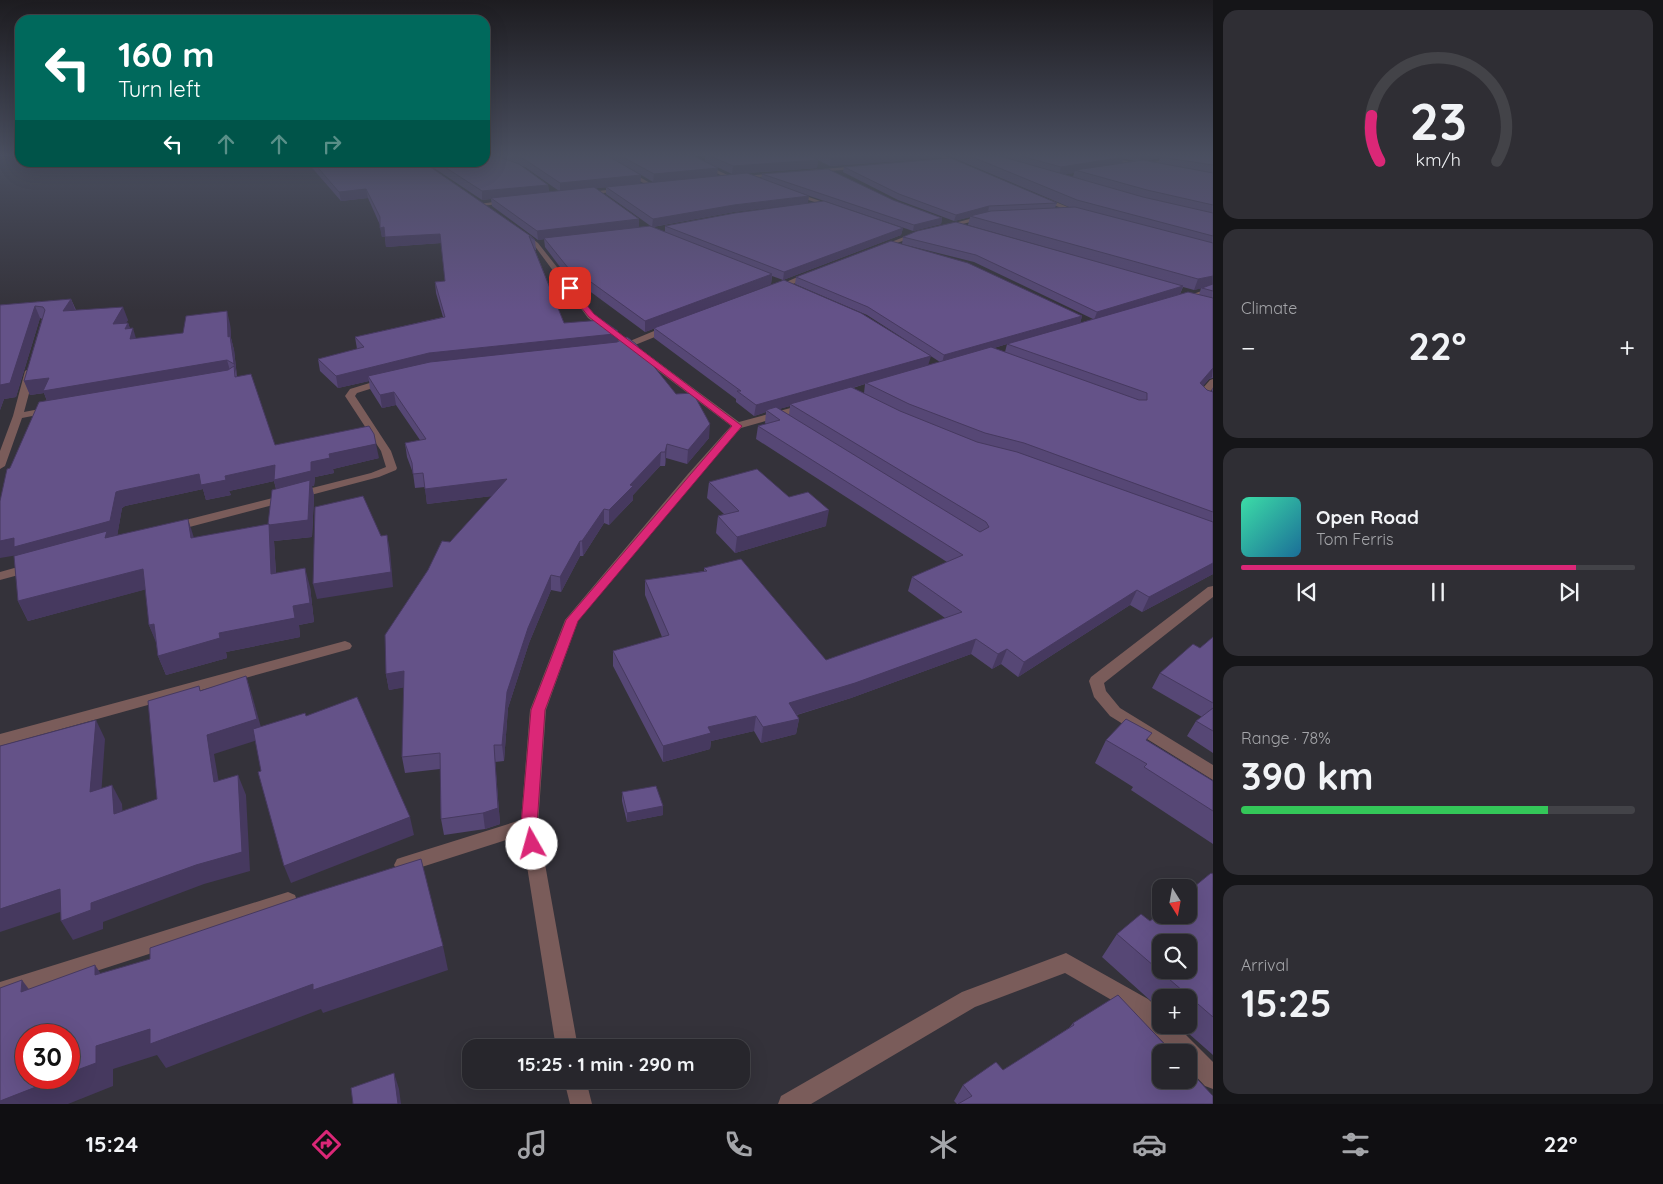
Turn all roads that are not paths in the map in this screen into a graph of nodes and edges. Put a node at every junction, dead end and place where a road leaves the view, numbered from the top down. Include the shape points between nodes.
1 (837, 208) edge
2 (1063, 208) edge
3 (844, 210) edge
4 (1055, 213) edge
5 (998, 215) edge
6 (952, 224) junction
7 (512, 226) edge
8 (971, 230) edge
9 (546, 242) edge
10 (536, 244) junction
11 (890, 244) junction
12 (908, 248) edge
13 (872, 250) edge
14 (820, 271) edge
15 (771, 279) edge
16 (789, 287) junction
17 (1213, 288) edge
18 (766, 292) edge
19 (1165, 304) edge
20 (674, 326) edge
21 (628, 343) junction
22 (610, 350) edge
23 (34, 359) edge
24 (392, 380) edge
25 (1213, 382) edge
26 (1213, 402) edge
27 (813, 405) edge
28 (57, 409) edge
29 (776, 415) junction
30 (18, 416) junction
31 (737, 426) junction
32 (793, 426) edge
33 (0, 466) edge
34 (165, 529) edge
35 (46, 562) edge
36 (0, 576) edge
37 (1213, 590) edge
38 (345, 646) dead end
39 (0, 740) edge
40 (1213, 773) edge
41 (529, 825) junction
42 (387, 870) edge
43 (302, 897) edge
44 (0, 992) edge
45 (565, 1039) edge
46 (1179, 1044) edge
47 (1197, 1062) edge
48 (1213, 1078) edge
49 (577, 1089) edge
50 (580, 1104) edge
51 (788, 1104) edge

1 - 3 street
2 - 4 street via 1076,213
5 - 6 street
6 - 8 street
6 - 11 street via 908,233
7 - 10 street
9 - 10 street
10 - 21 street via 591,316
11 - 12 street
11 - 13 street
14 - 16 street
15 - 16 street
16 - 18 street
17 - 19 street
20 - 21 street
21 - 22 street
21 - 31 street
23 - 30 street
24 - 34 street via 363,386 350,396 386,451 392,468
25 - 26 street via 1202,395
27 - 29 street
28 - 30 street
29 - 31 street
29 - 32 street
30 - 33 street
31 - 41 street via 572,620 538,710
35 - 36 street
37 - 40 street via 1096,681 1099,693 1115,712
38 - 39 street
41 - 42 street
41 - 45 street
43 - 44 street
46 - 51 street via 1141,1006 1066,962 969,999
47 - 48 street
49 - 50 street

